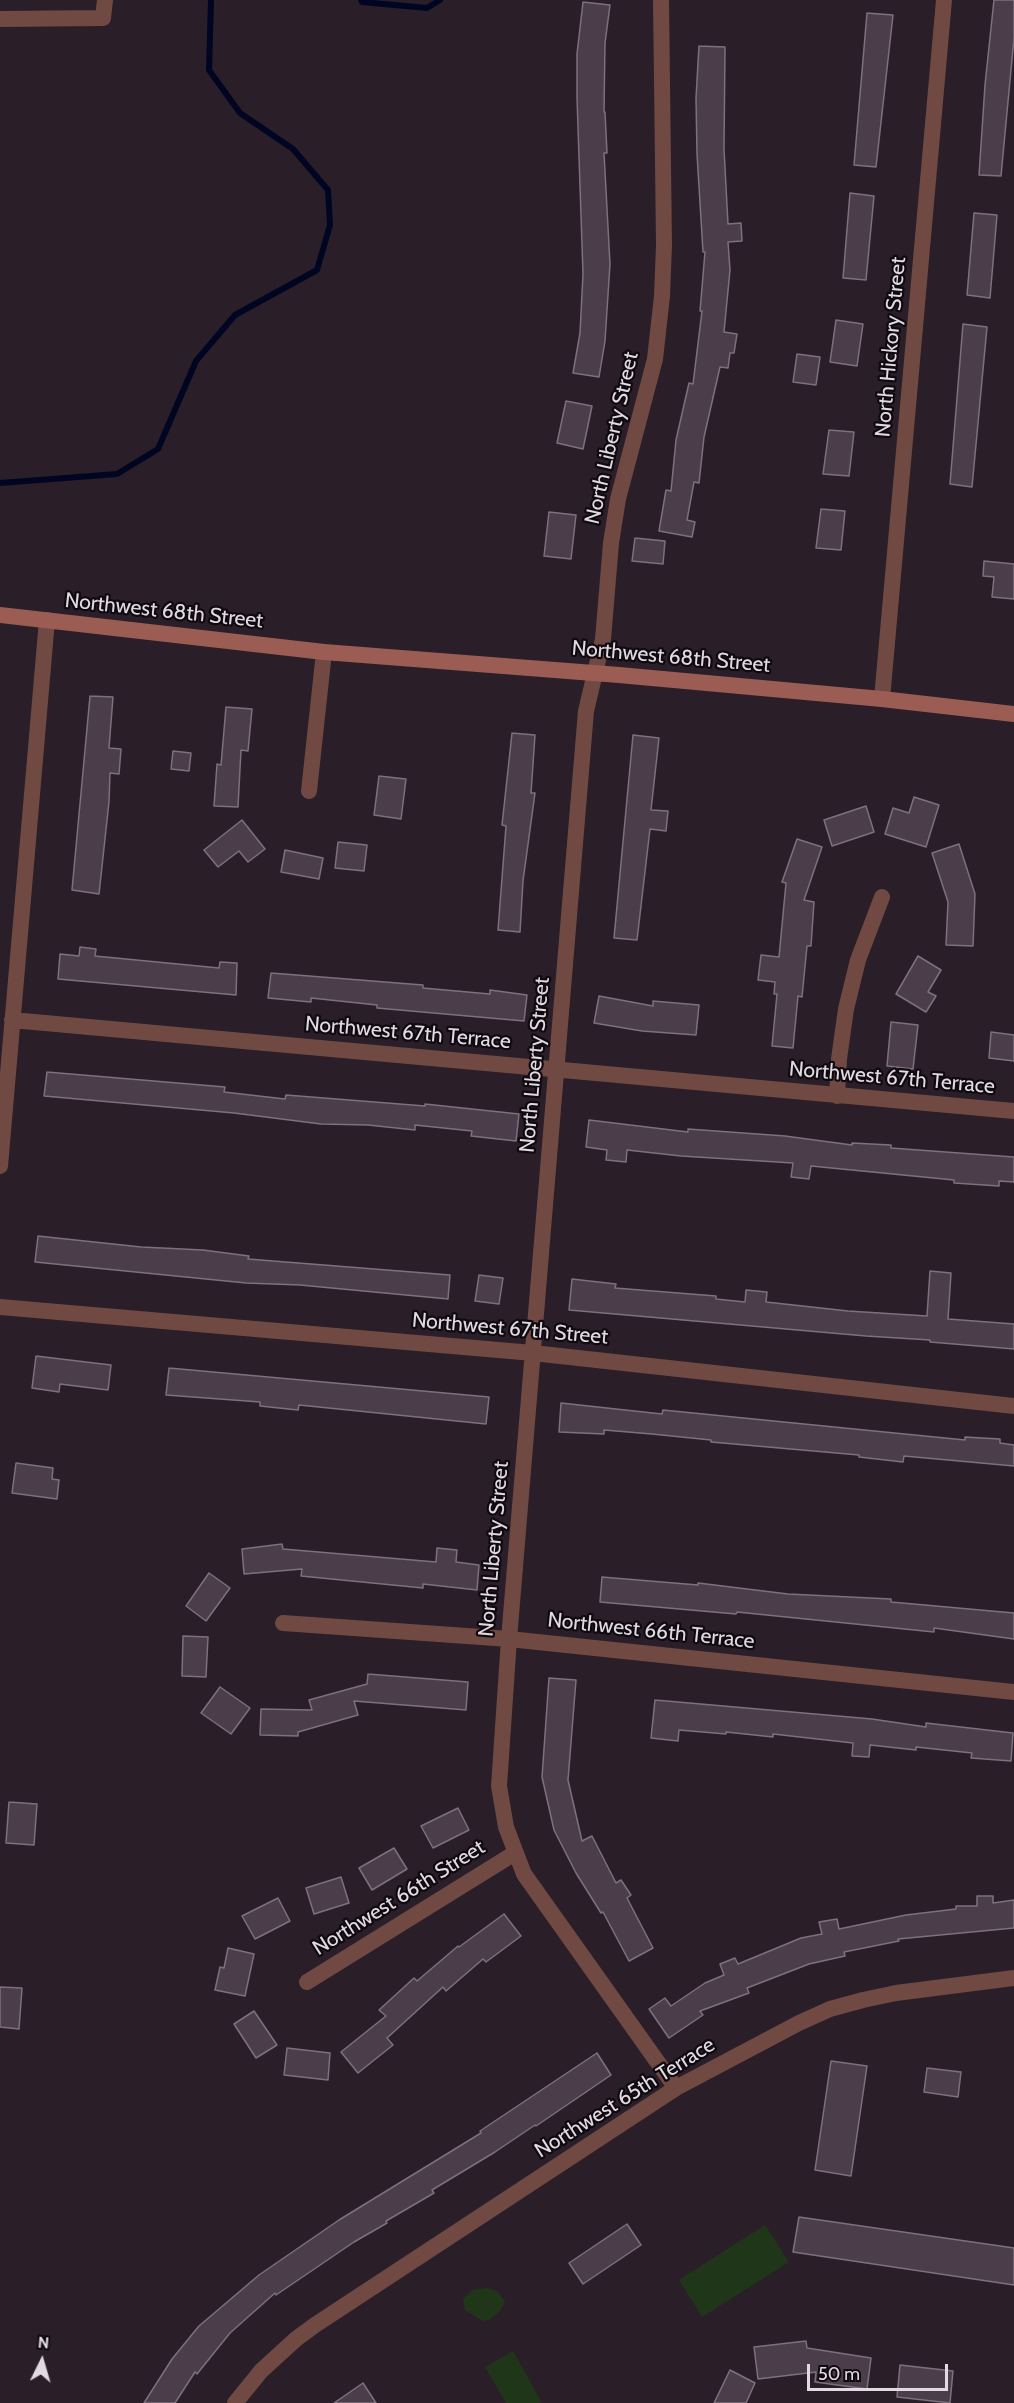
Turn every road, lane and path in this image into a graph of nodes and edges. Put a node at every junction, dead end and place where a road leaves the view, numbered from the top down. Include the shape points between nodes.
1 (105, 0) edge
2 (661, 0) edge
3 (944, 0) edge
4 (0, 19) edge
5 (0, 615) edge
6 (47, 620) junction
7 (324, 652) junction
8 (597, 674) junction
9 (882, 699) junction
10 (1014, 714) edge
11 (309, 791) dead end
12 (882, 897) dead end
13 (12, 1020) junction
14 (557, 1069) junction
15 (837, 1096) junction
16 (1014, 1111) edge
17 (0, 1166) edge
18 (0, 1307) edge
19 (533, 1353) junction
20 (1014, 1406) edge
21 (283, 1623) dead end
22 (509, 1639) junction
23 (1014, 1692) edge
24 (515, 1853) junction
25 (1014, 1978) edge
26 (307, 1982) dead end
27 (676, 2088) junction
28 (235, 2403) edge

1 - 4 street via 103,18
2 - 8 street, North Liberty Street via 662,296 655,359 618,499
3 - 9 street, North Hickory Street
5 - 6 main road, Northwest 68th Street
6 - 7 main road, Northwest 68th Street
6 - 13 street
7 - 8 main road, Northwest 68th Street
7 - 11 street
8 - 9 main road, Northwest 68th Street
8 - 14 street, North Liberty Street via 586,711
9 - 10 main road, Northwest 68th Street
12 - 15 street via 858,960 846,1009
13 - 14 street, Northwest 67th Terrace
13 - 17 street
14 - 15 street, Northwest 67th Terrace
14 - 19 street, North Liberty Street
15 - 16 street, Northwest 67th Terrace
18 - 19 street, Northwest 67th Street
19 - 20 street, Northwest 67th Street
19 - 22 street, North Liberty Street
21 - 22 street, Northwest 66th Terrace
22 - 23 street, Northwest 66th Terrace
22 - 24 street, North Liberty Street via 500,1786 506,1827
24 - 26 street, Northwest 66th Street
24 - 27 street, North Liberty Street via 524,1874
25 - 27 street, Northwest 65th Terrace via 896,1993 830,2009
27 - 28 street, Northwest 65th Terrace via 296,2339 261,2371

